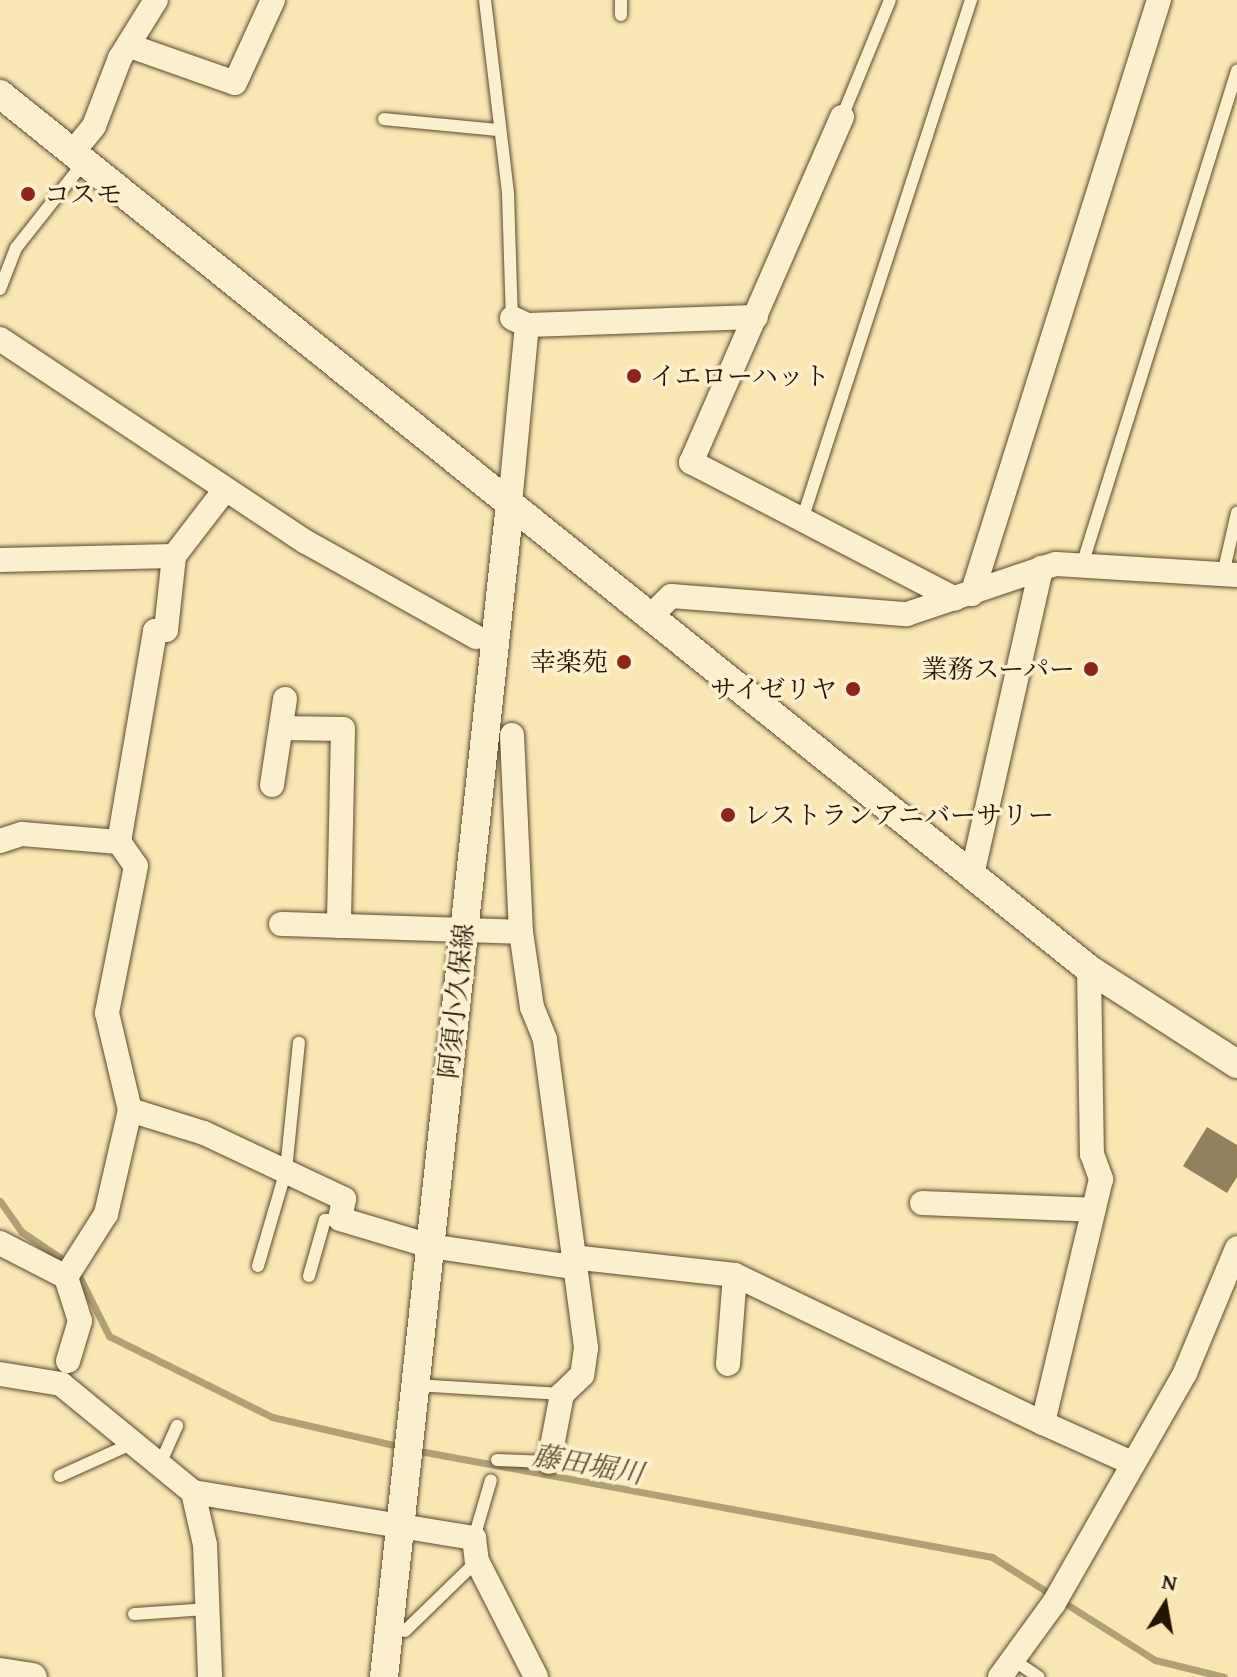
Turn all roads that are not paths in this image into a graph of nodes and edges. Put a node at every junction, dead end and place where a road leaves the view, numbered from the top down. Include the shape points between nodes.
1 (156, 0) edge
2 (273, 0) edge
3 (485, 0) edge
4 (621, 0) edge
5 (890, 0) edge
6 (971, 0) edge
7 (1159, 0) edge
8 (621, 15) dead end
9 (130, 46) junction
10 (1237, 71) edge
11 (0, 94) edge
12 (842, 117) joint
13 (384, 119) dead end
14 (499, 130) junction
15 (78, 157) junction
16 (0, 289) edge
17 (756, 317) junction
18 (520, 322) junction
19 (0, 339) edge
20 (224, 491) junction
21 (510, 504) junction
22 (1237, 513) edge
23 (802, 520) junction
24 (174, 556) junction
25 (0, 560) edge
26 (1083, 562) junction
27 (1041, 568) junction
28 (1230, 574) edge
29 (964, 596) junction
30 (649, 618) junction
31 (476, 637) dead end
32 (285, 699) dead end
33 (281, 728) junction
34 (512, 735) dead end
35 (272, 785) dead end
36 (0, 841) edge
37 (119, 842) junction
38 (972, 875) junction
39 (281, 924) dead end
40 (339, 926) junction
41 (464, 930) junction
42 (521, 932) junction
43 (1089, 969) junction
44 (299, 1043) dead end
45 (1237, 1064) edge
46 (130, 1110) junction
47 (286, 1170) junction
48 (922, 1203) dead end
49 (1093, 1210) junction
50 (340, 1219) junction
51 (0, 1243) edge
52 (430, 1246) junction
53 (1237, 1248) edge
54 (572, 1262) junction
55 (258, 1266) dead end
56 (72, 1270) junction
57 (735, 1275) junction
58 (309, 1276) dead end
59 (68, 1361) dead end
60 (728, 1364) dead end
61 (0, 1374) edge
62 (415, 1385) junction
63 (562, 1394) junction
64 (1043, 1423) junction
65 (177, 1426) dead end
66 (129, 1445) junction
67 (497, 1460) dead end
68 (549, 1462) joint
69 (1132, 1463) junction
70 (160, 1464) junction
71 (60, 1476) dead end
72 (491, 1480) dead end
73 (193, 1492) junction
74 (400, 1526) junction
75 (476, 1549) junction
76 (207, 1609) junction
77 (134, 1614) dead end
78 (405, 1631) dead end
79 (1006, 1668) edge
80 (0, 1672) edge
81 (33, 1677) edge
82 (210, 1677) edge
83 (384, 1677) edge
84 (536, 1677) edge
85 (1039, 1677) edge

1 - 9 street
2 - 9 street via 235,83
3 - 14 lane
4 - 8 lane
5 - 12 lane
6 - 23 lane
7 - 29 street
9 - 15 street
10 - 26 lane
11 - 15 street
12 - 17 street
13 - 14 lane
14 - 18 lane
15 - 16 lane via 16,248
15 - 21 street
17 - 18 street
17 - 23 street via 691,462
18 - 21 street, 阿須小久保線
19 - 20 street
20 - 24 street
20 - 31 street
21 - 30 street
21 - 41 street, 阿須小久保線
22 - 28 lane
23 - 29 street
24 - 25 street
24 - 37 street via 166,630 155,631
26 - 27 street
26 - 28 street
27 - 29 street
27 - 38 street
29 - 30 street via 896,614 671,596
30 - 38 street
32 - 33 street
33 - 35 street
33 - 40 street via 343,729
34 - 42 street
36 - 37 street via 22,834
37 - 46 street via 136,866 107,1013
38 - 43 street
39 - 40 street
40 - 41 street
41 - 42 street
41 - 52 street, 阿須小久保線
42 - 54 street via 545,1040
43 - 45 street
43 - 49 street via 1090,1110 1101,1179
44 - 47 lane
46 - 47 street
46 - 56 street via 106,1214
47 - 50 street via 344,1199
47 - 55 lane
48 - 49 street
49 - 64 street
50 - 52 street
50 - 58 lane via 325,1220
51 - 56 street
52 - 54 street
52 - 62 street, 阿須小久保線
53 - 69 street via 1204,1334
54 - 57 street
54 - 63 street via 586,1348 582,1375
56 - 59 street via 80,1321
57 - 60 street
57 - 64 street
61 - 66 street via 61,1384
62 - 63 lane
62 - 74 street, 阿須小久保線
63 - 68 street
64 - 69 street
65 - 70 lane
66 - 70 street
66 - 71 lane
67 - 68 lane
69 - 79 street via 1060,1594
70 - 73 street
72 - 75 lane
73 - 74 street
73 - 76 street
74 - 75 street
74 - 83 street, 阿須小久保線
75 - 78 lane
75 - 84 street
76 - 77 lane
76 - 82 street
79 - 85 lane
80 - 81 street

